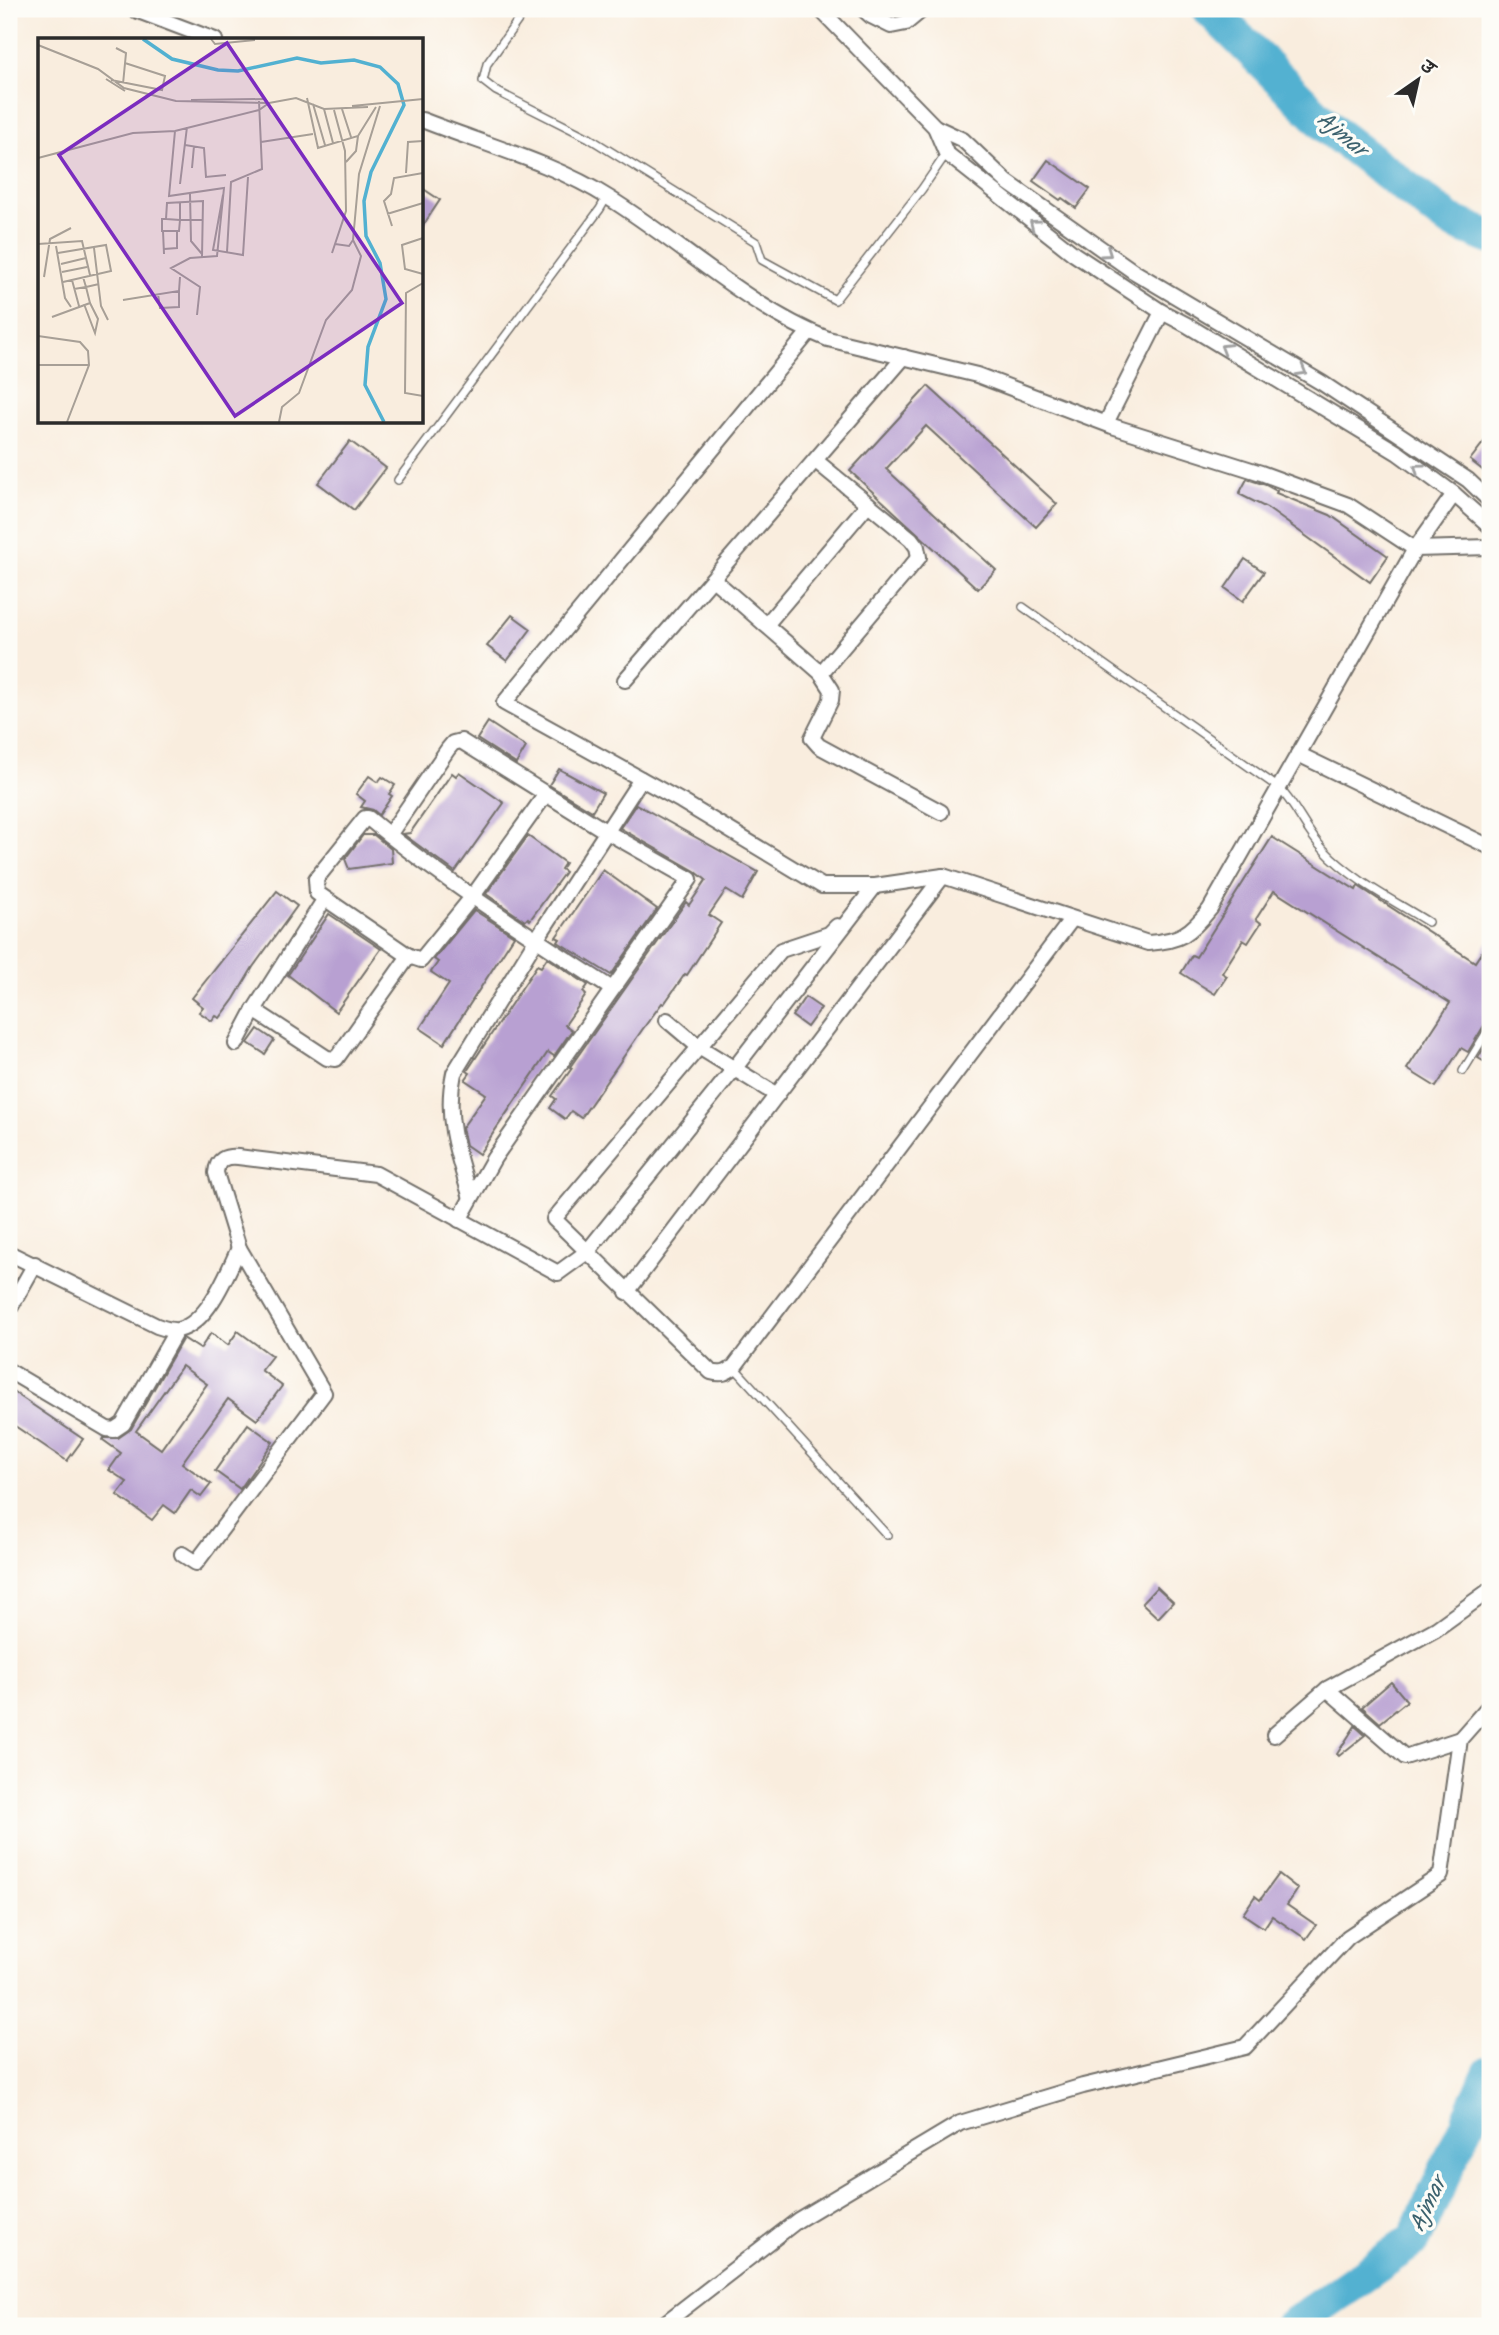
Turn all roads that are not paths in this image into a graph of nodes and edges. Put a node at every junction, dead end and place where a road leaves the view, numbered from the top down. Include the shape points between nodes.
1 (133, 9) edge
2 (526, 9) edge
3 (820, 9) edge
4 (863, 9) edge
5 (923, 9) edge
6 (210, 38) edge
7 (424, 121) edge
8 (935, 127) junction
9 (946, 153) junction
10 (607, 196) junction
11 (1133, 271) junction
12 (1124, 286) junction
13 (1163, 312) junction
14 (809, 332) junction
15 (904, 357) junction
16 (1106, 423) junction
17 (816, 461) junction
18 (398, 480) dead end
19 (1454, 494) junction
20 (1490, 501) edge
21 (868, 504) junction
22 (1490, 526) edge
23 (1490, 547) edge
24 (1415, 549) junction
25 (713, 579) junction
26 (1023, 607) dead end
27 (766, 625) junction
28 (821, 673) junction
29 (625, 680) dead end
30 (1298, 754) junction
31 (641, 779) junction
32 (1279, 788) junction
33 (546, 794) junction
34 (942, 812) dead end
35 (607, 832) junction
36 (389, 835) junction
37 (1490, 847) edge
38 (943, 876) junction
39 (875, 886) junction
40 (473, 896) junction
41 (324, 900) junction
42 (1072, 919) junction
43 (1428, 922) dead end
44 (536, 940) junction
45 (410, 956) junction
46 (612, 989) junction
47 (254, 1010) junction
48 (667, 1020) dead end
49 (1490, 1027) edge
50 (236, 1044) dead end
51 (699, 1047) junction
52 (734, 1069) junction
53 (1462, 1071) dead end
54 (777, 1095) junction
55 (471, 1198) junction
56 (459, 1220) junction
57 (239, 1248) junction
58 (587, 1252) junction
59 (9, 1253) edge
60 (35, 1264) junction
61 (627, 1292) junction
62 (9, 1310) edge
63 (176, 1331) junction
64 (734, 1367) junction
65 (9, 1371) edge
66 (887, 1535) dead end
67 (182, 1554) dead end
68 (1490, 1590) edge
69 (1327, 1689) junction
70 (1490, 1705) edge
71 (1273, 1735) dead end
72 (1460, 1740) junction
73 (661, 2326) edge

1 - 6 street
2 - 9 lane via 488,64 483,81 589,138 757,242 762,260 835,300
3 - 8 street
4 - 5 street via 891,26 905,23
7 - 10 street
8 - 9 street
8 -> 11 street via 963,140 1007,182
12 -> 9 street via 1074,254
10 - 14 street
10 - 18 lane
11 - 12 street
11 -> 20 street via 1322,383 1468,480
12 - 13 street
13 - 16 street
19 -> 13 street via 1398,453
14 - 15 street
14 - 31 street via 504,703
15 - 16 street via 977,375
15 - 17 street
16 - 24 street via 1348,505
17 - 21 street
17 - 25 street
19 - 22 street
19 - 24 street
21 - 27 street
21 - 28 street via 918,547 919,557
23 - 24 street
24 - 30 street
25 - 27 street
25 - 29 street
26 - 32 lane
27 - 28 street
28 - 34 street via 832,690 831,700 812,738
30 - 32 street
30 - 37 street
31 - 35 street
31 - 39 street via 822,886
32 - 42 street via 1210,909 1192,930 1170,942 1148,943
32 - 43 lane via 1337,863
33 - 35 street
33 - 36 street via 461,741 453,743
33 - 40 street
35 - 44 street
35 - 46 street via 690,879
36 - 40 street
36 - 41 street via 365,818 316,880 317,893
38 - 39 street
38 - 42 street
38 - 54 street
39 - 51 street via 829,934 781,950
39 - 52 street
40 - 44 street
40 - 45 street via 421,960
41 - 45 street
41 - 47 street
42 - 64 street
44 - 46 street
44 - 55 street via 454,1073 450,1116
45 - 47 street via 337,1059 327,1058
46 - 55 street
47 - 50 street
48 - 51 street
49 - 53 lane
51 - 52 street
51 - 58 street via 554,1219
52 - 54 street
52 - 58 street
54 - 61 street
55 - 56 street
56 - 57 street via 376,1174 226,1156 216,1173
56 - 58 street via 558,1273
57 - 63 street via 197,1322
57 - 67 street via 324,1394 196,1563
58 - 61 street
59 - 60 street
60 - 62 street
60 - 63 street via 157,1326
61 - 64 street via 712,1372 726,1373
63 - 65 street via 123,1424 114,1430
64 - 66 lane
68 - 69 street via 1436,1629
69 - 71 street
69 - 72 street via 1405,1758
70 - 72 street
72 - 73 street via 1441,1875 1348,1937 1245,2047 1083,2086 960,2123 798,2220

